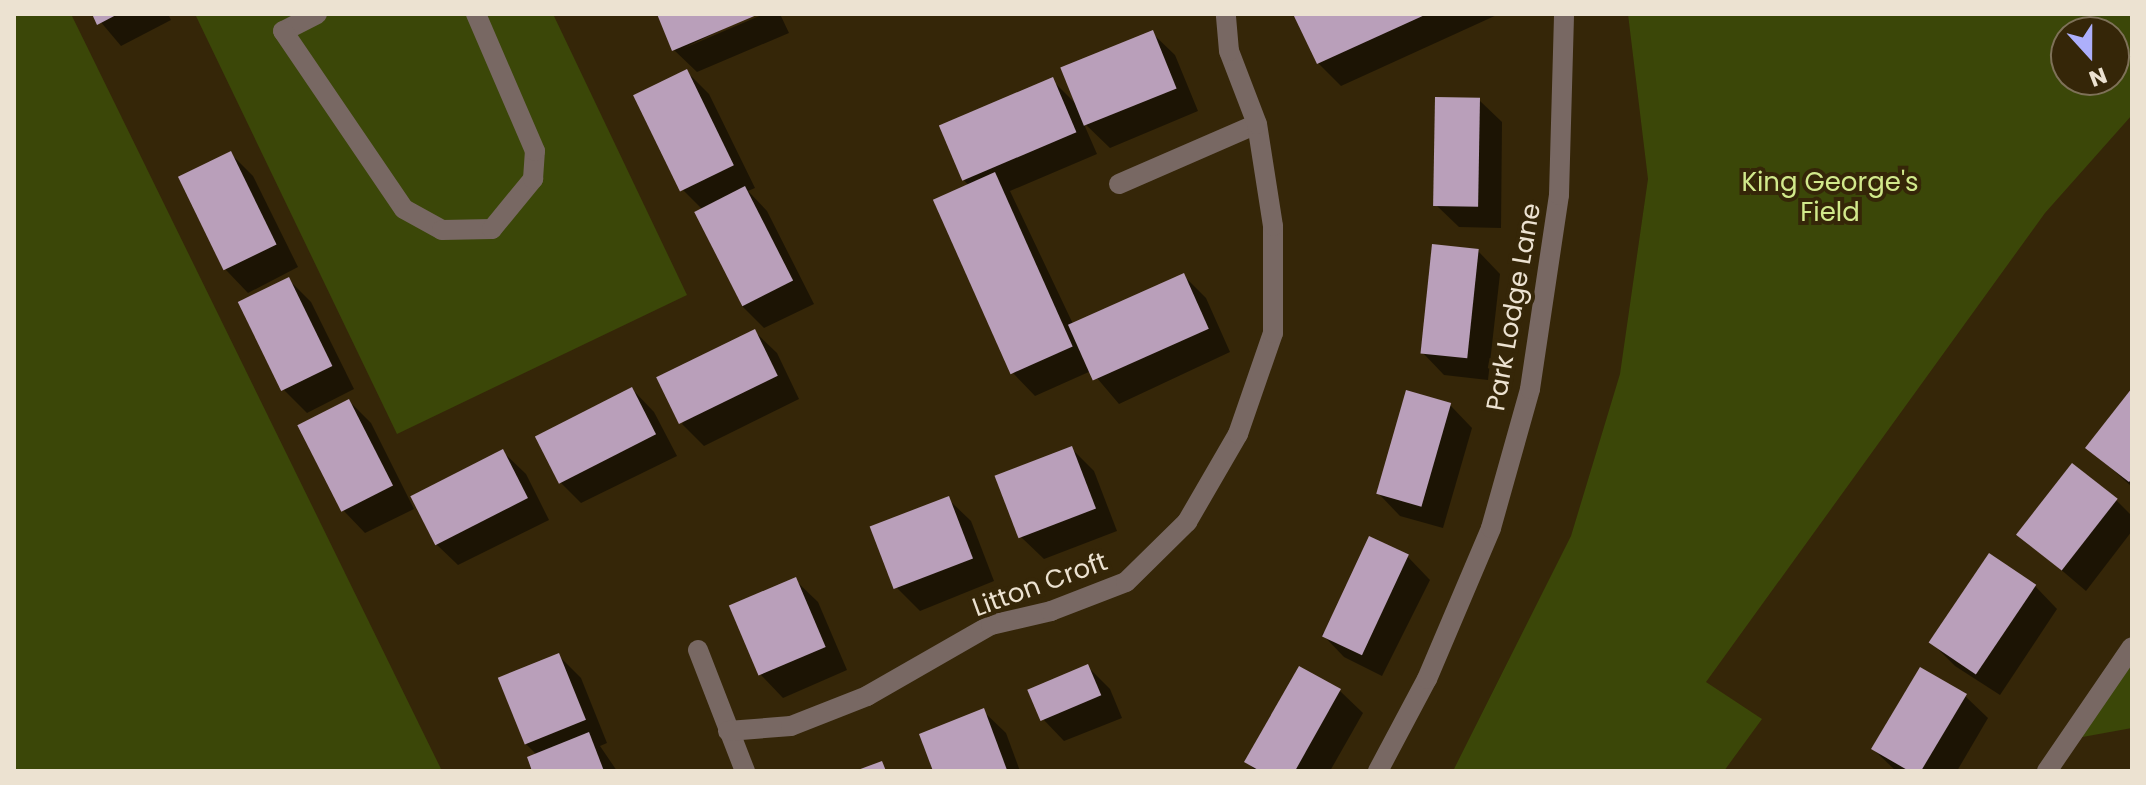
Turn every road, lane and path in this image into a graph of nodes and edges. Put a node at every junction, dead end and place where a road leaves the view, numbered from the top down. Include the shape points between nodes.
1 (317, 14) edge
2 (476, 14) edge
3 (1226, 14) edge
4 (1564, 14) edge
5 (1257, 124) junction
6 (1119, 184) dead end
7 (2132, 647) edge
8 (698, 650) dead end
9 (728, 731) junction
10 (745, 771) edge
11 (1378, 771) edge
12 (2047, 771) edge

1 - 2 street via 283,31 404,209 442,230 492,229 533,179 535,151
3 - 5 street, Litton Croft via 1229,51
4 - 11 street, Park Lodge Lane via 1559,195 1530,389 1491,528 1427,679
5 - 6 street
5 - 9 street, Litton Croft via 1273,226 1273,333 1238,434 1187,522 1126,582 1051,611 991,625 867,696 791,726
7 - 12 street
8 - 9 street
9 - 10 street

